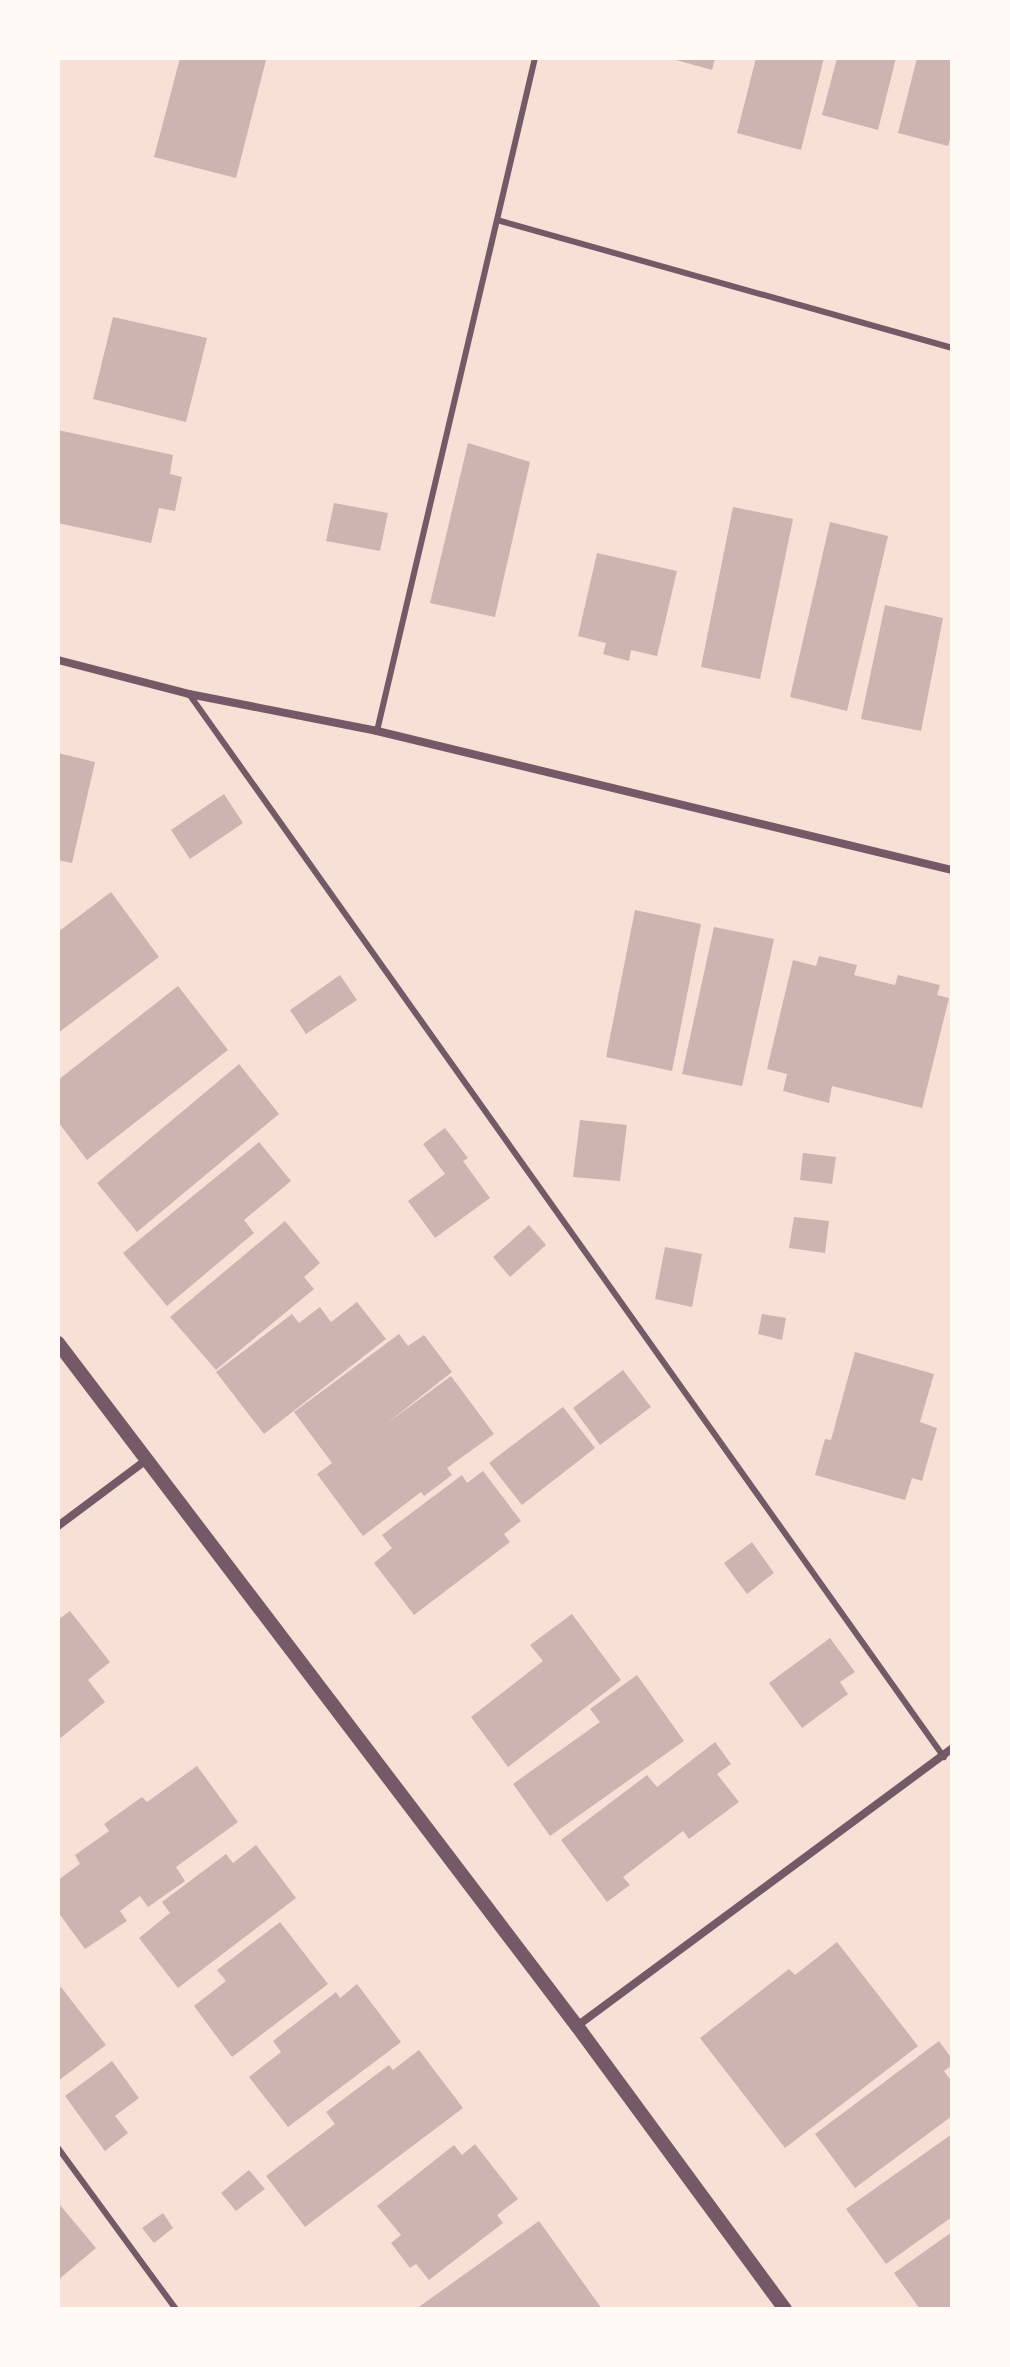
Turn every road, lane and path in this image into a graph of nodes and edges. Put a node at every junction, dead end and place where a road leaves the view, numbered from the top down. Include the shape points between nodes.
1 (535, 58) edge
2 (497, 220) junction
3 (952, 348) edge
4 (58, 660) edge
5 (189, 694) junction
6 (377, 731) junction
7 (952, 870) edge
8 (58, 1343) edge
9 (145, 1461) junction
10 (58, 1526) edge
11 (952, 1749) edge
12 (944, 1757) junction
13 (577, 2026) junction
14 (58, 2148) edge
15 (176, 2309) edge
16 (785, 2309) edge

1 - 2 lane
2 - 3 lane
2 - 6 lane
4 - 5 street
5 - 6 street
5 - 12 lane
6 - 7 street
8 - 9 street
9 - 10 street
9 - 13 street
11 - 12 street
12 - 13 street
13 - 16 street
14 - 15 lane

